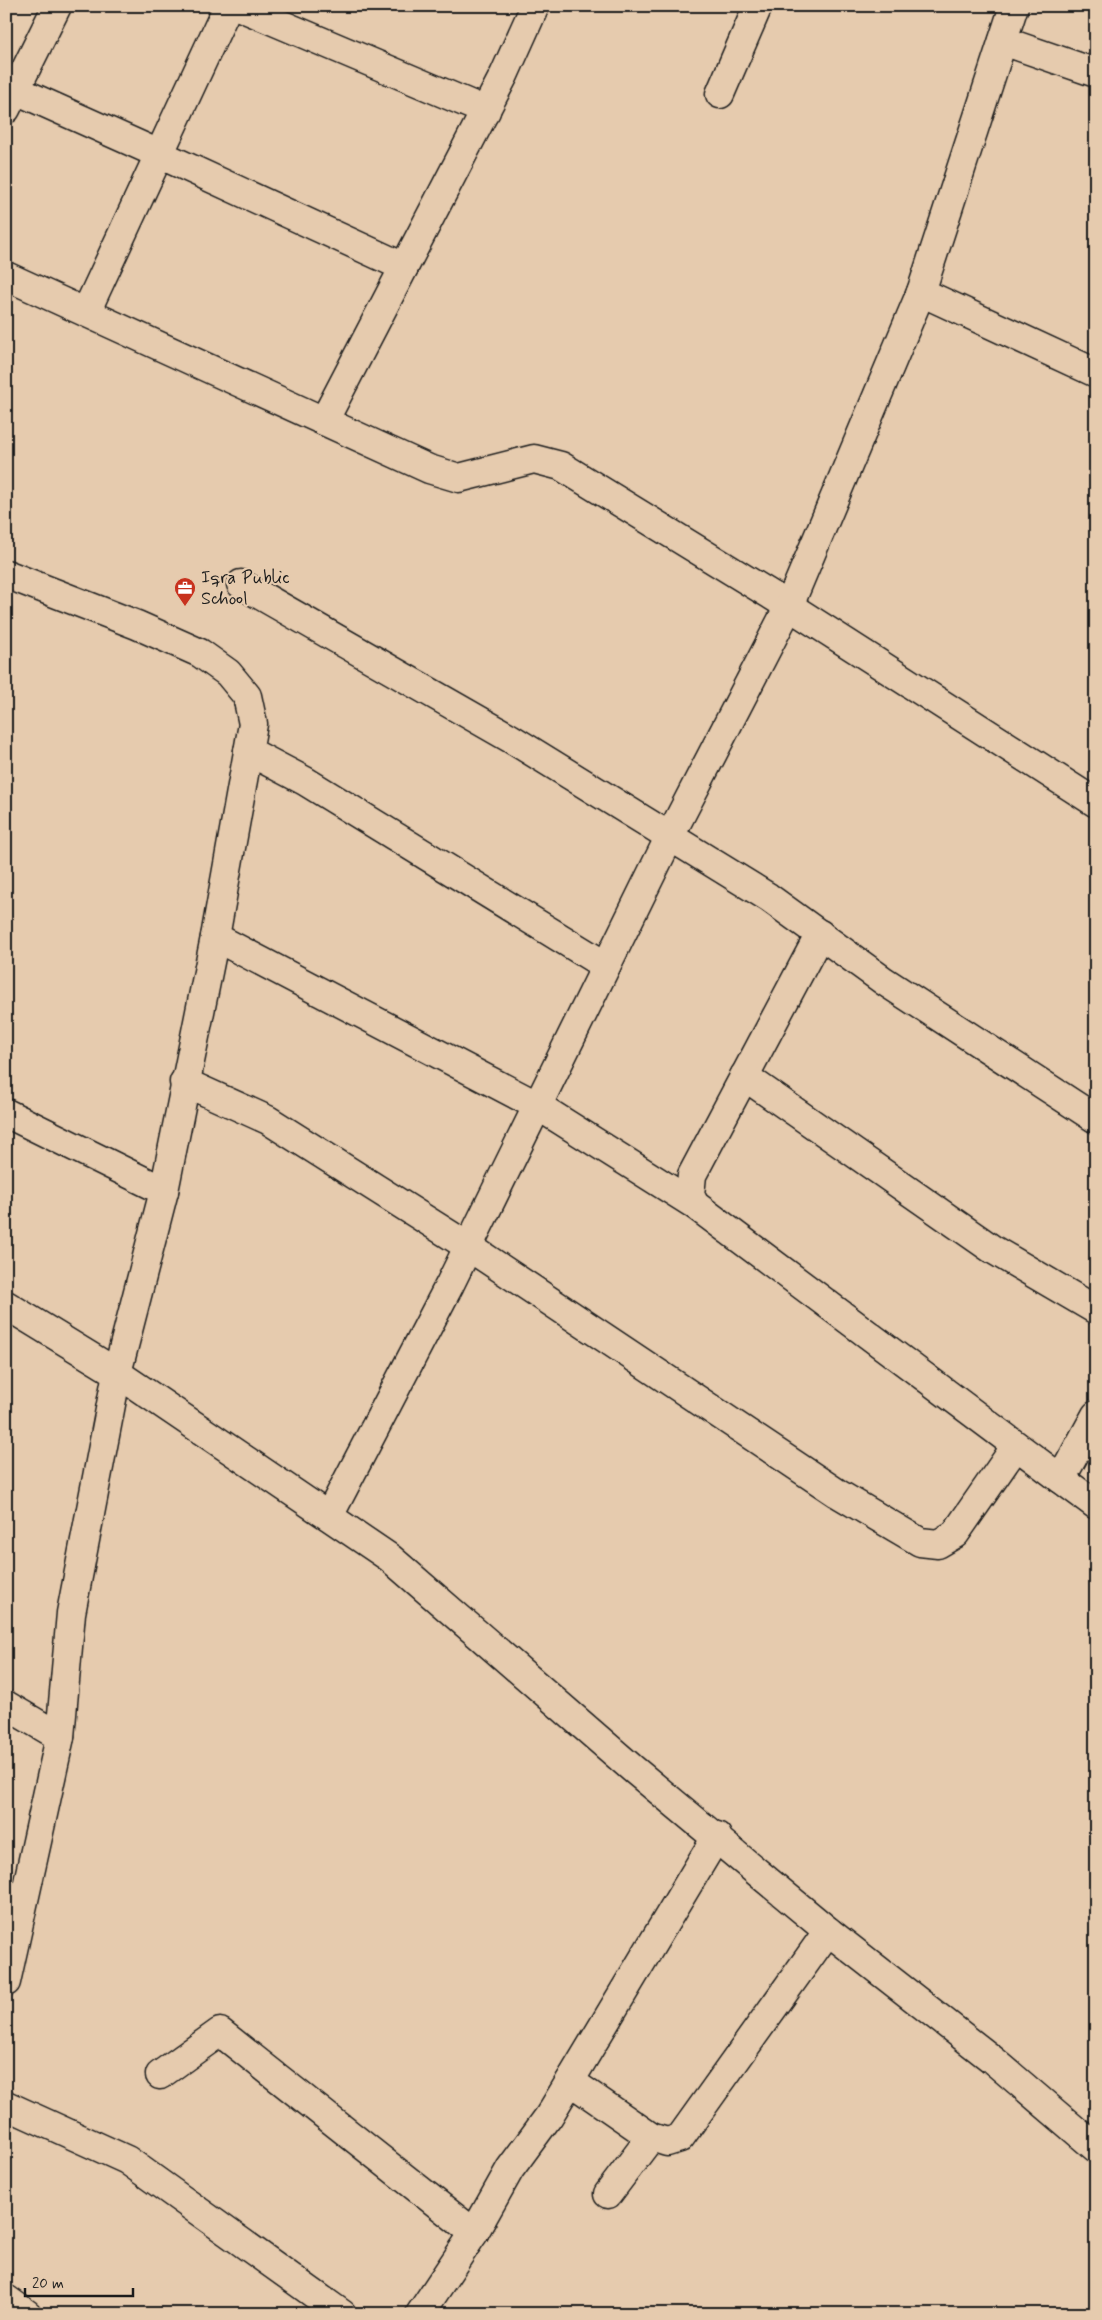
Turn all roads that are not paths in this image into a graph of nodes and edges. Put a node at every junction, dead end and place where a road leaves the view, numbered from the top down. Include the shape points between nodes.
1 (58, 6) edge
2 (228, 6) edge
3 (238, 6) edge
4 (535, 6) edge
5 (758, 6) edge
6 (1014, 6) edge
7 (1003, 41) junction
8 (1096, 73) edge
9 (720, 94) dead end
10 (11, 100) edge
11 (486, 111) junction
12 (159, 154) junction
13 (404, 267) junction
14 (6, 276) edge
15 (921, 292) junction
16 (86, 312) junction
17 (1096, 373) edge
18 (324, 421) junction
19 (6, 574) edge
20 (241, 584) dead end
21 (789, 606) junction
22 (248, 750) junction
23 (1096, 803) edge
24 (670, 836) junction
25 (820, 934) junction
26 (215, 937) junction
27 (606, 966) junction
28 (744, 1076) junction
29 (184, 1082) junction
30 (538, 1106) junction
31 (6, 1113) edge
32 (1096, 1119) edge
33 (164, 1191) junction
34 (695, 1205) junction
35 (469, 1247) junction
36 (6, 1304) edge
37 (1096, 1310) edge
38 (117, 1373) junction
39 (1096, 1415) edge
40 (1016, 1446) junction
41 (1060, 1479) junction
42 (1096, 1504) edge
43 (329, 1516) junction
44 (6, 1705) edge
45 (60, 1737) junction
46 (717, 1836) junction
47 (828, 1931) junction
48 (6, 1982) edge
49 (160, 2075) dead end
50 (570, 2081) junction
51 (6, 2105) edge
52 (651, 2137) junction
53 (1096, 2148) edge
54 (608, 2194) dead end
55 (474, 2233) junction
56 (6, 2299) edge
57 (27, 2314) edge
58 (342, 2314) edge
59 (420, 2314) edge

1 - 10 street
2 - 12 street
3 - 11 street
4 - 11 street
5 - 9 street
6 - 7 street
7 - 8 street
7 - 15 street
10 - 12 street
11 - 13 street
12 - 13 street
12 - 16 street
13 - 18 street
14 - 16 street
15 - 17 street
15 - 21 street
16 - 18 street
18 - 21 street via 429,469 459,478 534,459 561,466
19 - 22 street via 155,633 200,654 228,673 247,696 253,724
20 - 24 street via 510,738
21 - 23 street
21 - 24 street
22 - 26 street
22 - 27 street via 305,781
24 - 25 street via 768,897
24 - 27 street
25 - 28 street
25 - 32 street via 884,981
26 - 29 street
26 - 30 street
27 - 30 street
28 - 34 street via 692,1175 690,1195
28 - 37 street via 992,1249
29 - 33 street
29 - 35 street via 268,1120
30 - 34 street
30 - 35 street
31 - 33 street
33 - 38 street
34 - 40 street
35 - 40 street via 837,1493 920,1542 938,1544 954,1534
35 - 43 street
36 - 38 street
38 - 43 street
38 - 45 street via 71,1613
39 - 41 street
40 - 41 street
41 - 42 street
43 - 46 street via 390,1558 633,1769
44 - 45 street
45 - 48 street
46 - 47 street
46 - 50 street
47 - 52 street via 680,2138 667,2142
47 - 53 street via 993,2060
49 - 55 street via 220,2032
50 - 52 street
50 - 55 street via 510,2169
51 - 58 street via 127,2160
52 - 54 street
55 - 59 street
56 - 57 street

